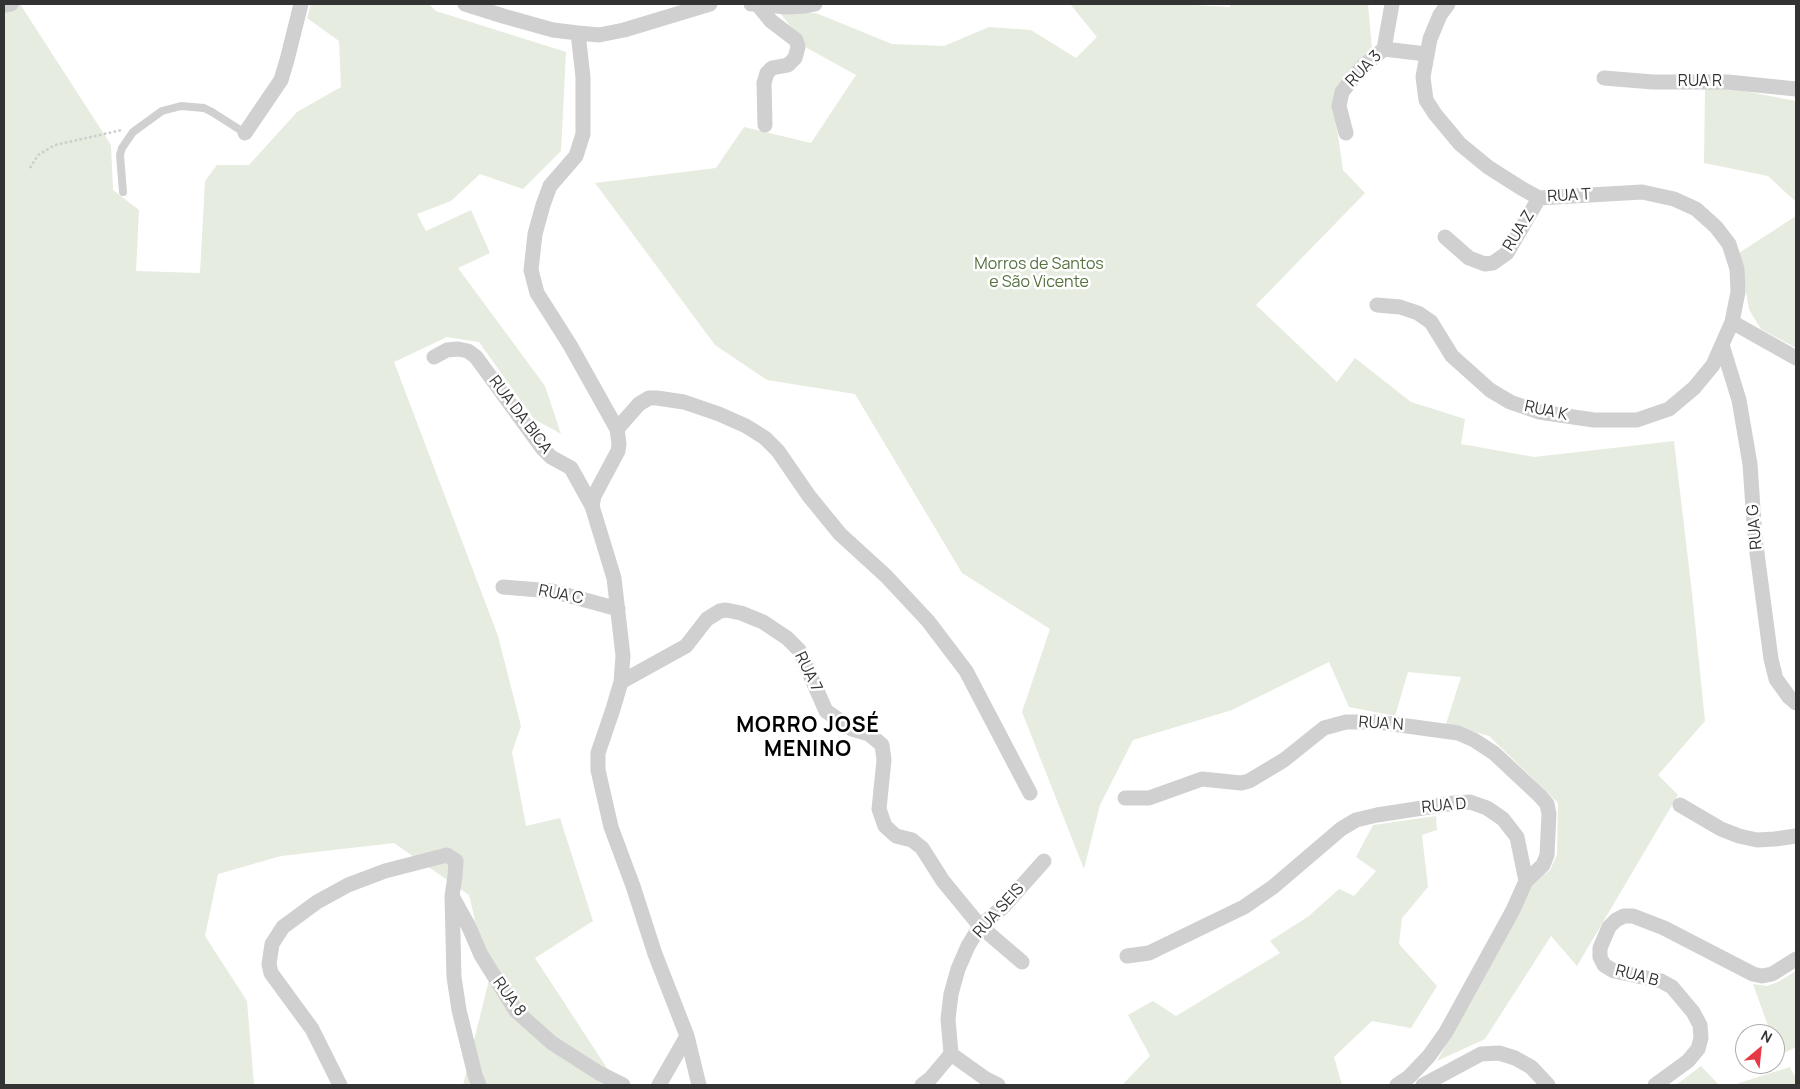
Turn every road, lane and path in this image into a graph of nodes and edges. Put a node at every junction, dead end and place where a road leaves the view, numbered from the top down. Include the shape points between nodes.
1 (11, 4) edge
2 (301, 4) edge
3 (465, 4) edge
4 (710, 4) edge
5 (751, 4) edge
6 (757, 4) edge
7 (815, 4) edge
8 (1392, 4) edge
9 (1448, 4) edge
10 (4, 5) edge
11 (578, 33) junction
12 (1384, 49) junction
13 (1426, 54) junction
14 (1604, 78) dead end
15 (1796, 89) edge
16 (765, 124) dead end
17 (133, 132) junction
18 (245, 133) joint
19 (1346, 133) dead end
20 (30, 168) dead end
21 (123, 192) dead end
22 (1539, 198) junction
23 (1445, 237) dead end
24 (1377, 305) dead end
25 (1732, 322) junction
26 (1722, 345) junction
27 (434, 357) dead end
28 (1796, 358) edge
29 (617, 429) junction
30 (592, 506) junction
31 (503, 588) dead end
32 (618, 609) junction
33 (620, 682) junction
34 (1796, 703) edge
35 (1030, 793) dead end
36 (1125, 798) dead end
37 (1680, 804) dead end
38 (1796, 836) edge
39 (1044, 861) dead end
40 (1526, 881) junction
41 (452, 896) junction
42 (980, 926) junction
43 (1127, 956) dead end
44 (1796, 959) edge
45 (1022, 962) dead end
46 (687, 1036) junction
47 (951, 1054) junction
48 (1407, 1082) edge
49 (927, 1083) edge
50 (340, 1085) edge
51 (479, 1085) edge
52 (624, 1085) edge
53 (659, 1085) edge
54 (699, 1085) edge
55 (998, 1085) edge
56 (1423, 1085) edge
57 (1548, 1085) edge
58 (1655, 1085) edge

1 - 10 street
2 - 18 street via 280,80
3 - 11 street
4 - 11 street via 624,30 599,35
5 - 6 street
6 - 7 street via 786,7
6 - 16 street via 771,21 796,40 798,47 795,58 788,65 772,68 767,73 764,83
8 - 12 street, RUA 3
9 - 13 street, RUA T
11 - 29 street via 583,78 583,134 576,156 550,186 535,234 531,270 537,293
12 - 13 street
12 - 19 street, RUA 3 via 1362,67 1342,92 1339,106
13 - 22 street, RUA T via 1423,77 1426,100 1435,114 1460,144 1488,167
14 - 15 street, RUA R via 1728,82
17 - 18 lane via 162,111 192,106 212,112
17 - 20 path via 118,130 55,145 38,155
17 - 21 lane via 120,155
22 - 23 street, RUA Z via 1507,253 1494,263 1485,264 1469,258
22 - 25 street, RUA T via 1642,192 1696,209 1729,244 1737,269 1738,292
24 - 26 street, RUA K via 1400,306 1431,322 1452,356 1490,390 1510,402 1539,412 1594,420 1637,420 1669,409 1694,388 1713,365
25 - 26 street, RUA T
25 - 28 street
26 - 34 street, RUA G via 1739,400 1750,464 1755,538 1771,659 1776,680
27 - 30 street, RUA DA BICA via 447,350 458,349 476,357 543,449 571,468
29 - 30 street via 618,451
29 - 35 street via 639,404 649,398 657,398 684,402 719,414 765,438 840,534 928,621 966,671
30 - 32 street, RUA DA BICA via 614,578
31 - 32 street, RUA C via 552,591
32 - 33 street, RUA DA BICA via 623,656
33 - 42 street, RUA 7 via 686,646 707,619 720,610 741,613 763,622 787,638 799,650 826,711 852,729 869,734 882,745 884,760 879,809 885,826 896,836 912,840 922,848 942,881
33 - 46 street, RUA DA BICA via 598,753 598,770 611,827
36 - 40 street, RUA N via 1149,798 1202,779 1249,781 1284,760 1324,728 1346,722 1378,722 1458,733 1494,753 1547,804 1547,855 1543,865
37 - 38 street via 1739,836 1775,840
39 - 42 street, RUA SEIS via 1003,907
40 - 43 street, RUA D via 1517,836 1487,808 1470,802 1377,815 1356,820 1341,829 1274,887 1244,907 1149,953
40 - 48 street via 1446,1032
41 - 50 street via 456,861 447,855 427,859 348,885 317,902 283,927 272,944 271,973 312,1028
41 - 51 street via 452,957 458,1002
41 - 52 street, RUA 8 via 481,955 516,1011 552,1043
42 - 45 street, RUA 7
42 - 47 street, RUA SEIS via 950,994
44 - 58 street, RUA B via 1772,974 1762,976 1633,916 1616,920 1609,927 1600,948 1604,965 1614,971 1661,981 1672,987 1700,1025 1698,1049 1688,1061
46 - 53 street
46 - 54 street, RUA DA BICA
47 - 49 street
47 - 55 street
56 - 57 street via 1481,1054 1499,1053 1531,1067

